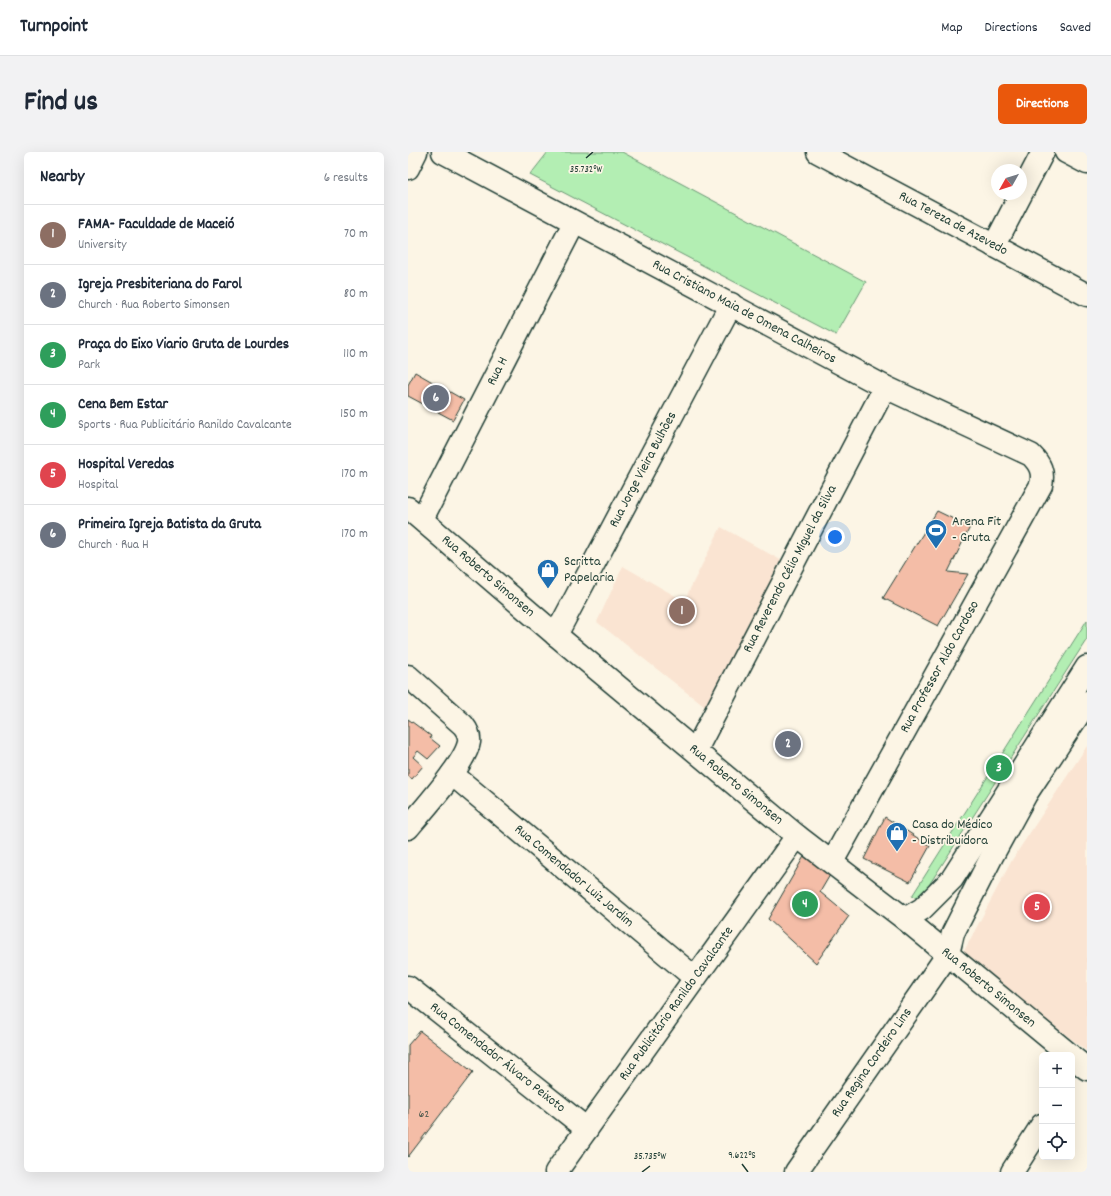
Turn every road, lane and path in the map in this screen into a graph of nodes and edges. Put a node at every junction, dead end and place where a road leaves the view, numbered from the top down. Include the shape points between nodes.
1 (416, 152) edge
2 (443, 152) edge
3 (819, 152) edge
4 (1043, 152) edge
5 (1066, 152) edge
6 (1087, 163) edge
7 (408, 168) edge
8 (574, 223) junction
9 (994, 246) junction
10 (1087, 295) edge
11 (731, 304) junction
12 (885, 387) junction
13 (1042, 471) joint
14 (415, 513) edge
15 (556, 635) junction
16 (1087, 667) edge
17 (408, 676) edge
18 (1087, 702) edge
19 (696, 750) junction
20 (452, 774) junction
21 (412, 817) edge
22 (798, 836) junction
23 (832, 862) junction
24 (905, 920) junction
25 (948, 954) junction
26 (695, 978) junction
27 (408, 987) edge
28 (1076, 1065) edge
29 (587, 1128) junction
30 (1039, 1130) edge
31 (556, 1172) edge
32 (796, 1172) edge
33 (1012, 1172) edge

1 - 7 street
2 - 8 street, Rua Cristiano Maia de Omena Calheiros
3 - 9 street, Rua Tereza de Azevedo
4 - 9 street
5 - 6 street
8 - 11 street, Rua Cristiano Maia de Omena Calheiros
8 - 14 street, Rua H
9 - 10 street, Rua Tereza de Azevedo
11 - 12 street, Rua Cristiano Maia de Omena Calheiros
11 - 15 street, Rua Jorge Vieira Bulhões
12 - 13 street, Rua Cristiano Maia de Omena Calheiros via 1031,455 1039,463
12 - 19 street, Rua Reverendo Célio Miguel da Silva
13 - 23 street, Rua Professor Aldo Cardoso via 1041,485
14 - 15 street, Rua Roberto Simonsen
15 - 19 street, Rua Roberto Simonsen
16 - 24 street via 952,879 922,909
17 - 20 street via 469,733 470,740
18 - 25 street via 1026,794 953,933
19 - 22 street, Rua Roberto Simonsen
20 - 21 street
20 - 26 street, Rua Comendador Luiz Jardim
22 - 23 street, Rua Roberto Simonsen
22 - 26 street, Rua Publicitário Ranildo Cavalcante
23 - 24 street, Rua Roberto Simonsen
24 - 25 street, Rua Roberto Simonsen
25 - 28 street, Rua Roberto Simonsen
25 - 32 street, Rua Regina Cordeiro Lins
26 - 29 street, Rua Publicitário Ranildo Cavalcante
27 - 29 street, Rua Comendador Álvaro Peixoto
29 - 31 street, Rua Publicitário Ranildo Cavalcante
30 - 33 street

